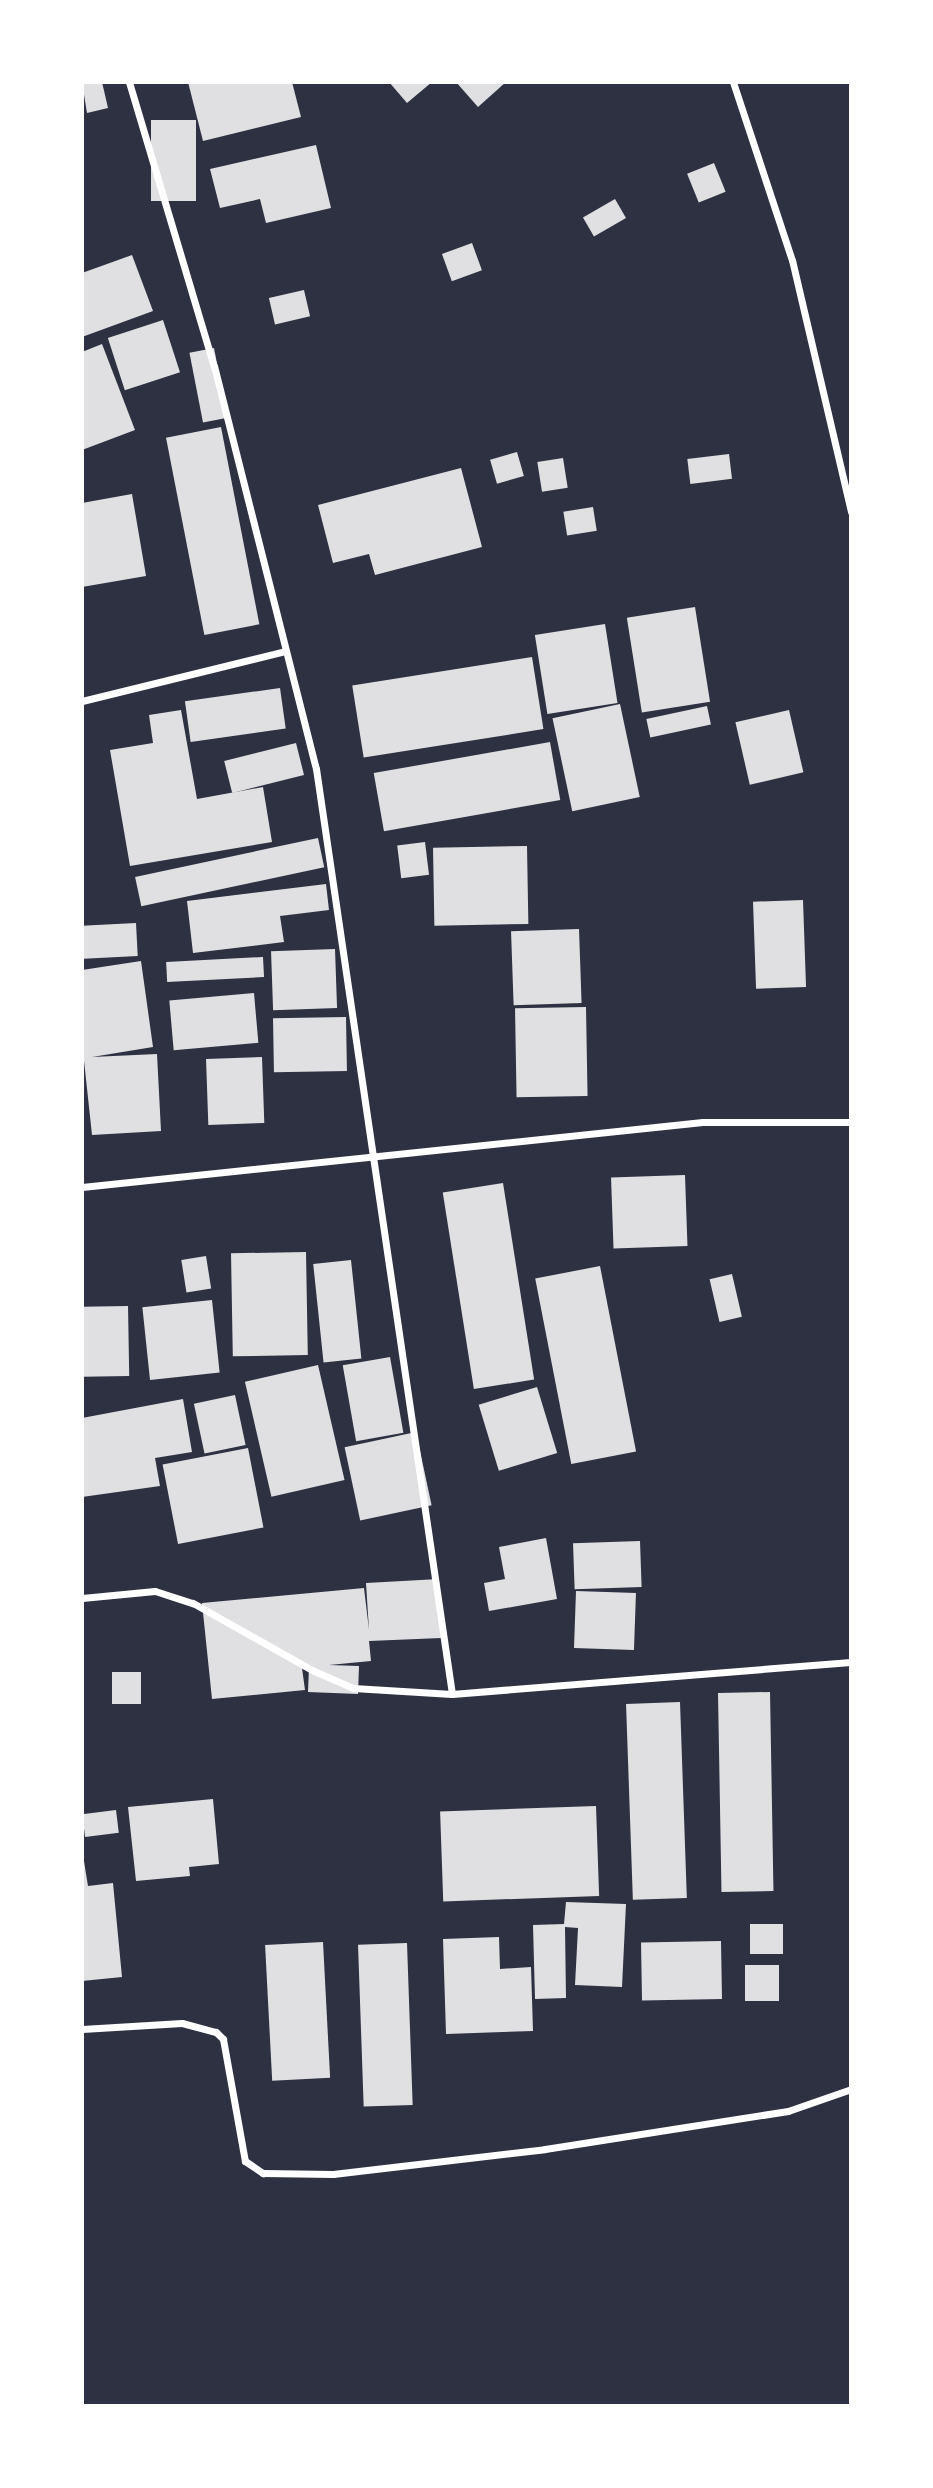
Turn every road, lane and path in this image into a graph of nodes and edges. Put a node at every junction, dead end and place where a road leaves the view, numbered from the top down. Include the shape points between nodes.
1 (129, 82) edge
2 (733, 82) edge
3 (851, 512) edge
4 (285, 651) junction
5 (82, 701) edge
6 (851, 1122) edge
7 (372, 1153) junction
8 (82, 1186) edge
9 (82, 1598) edge
10 (851, 1662) edge
11 (453, 1694) junction
12 (82, 2029) edge
13 (851, 2090) edge

1 - 4 street via 214,367
2 - 3 street via 793,260
4 - 5 street
4 - 7 street via 316,769
6 - 7 street via 703,1122
7 - 8 street
7 - 11 street
9 - 11 street via 155,1591 193,1603 353,1688
10 - 11 street
12 - 13 street via 182,2023 216,2032 223,2039 245,2161 263,2173 333,2174 545,2149 788,2111

